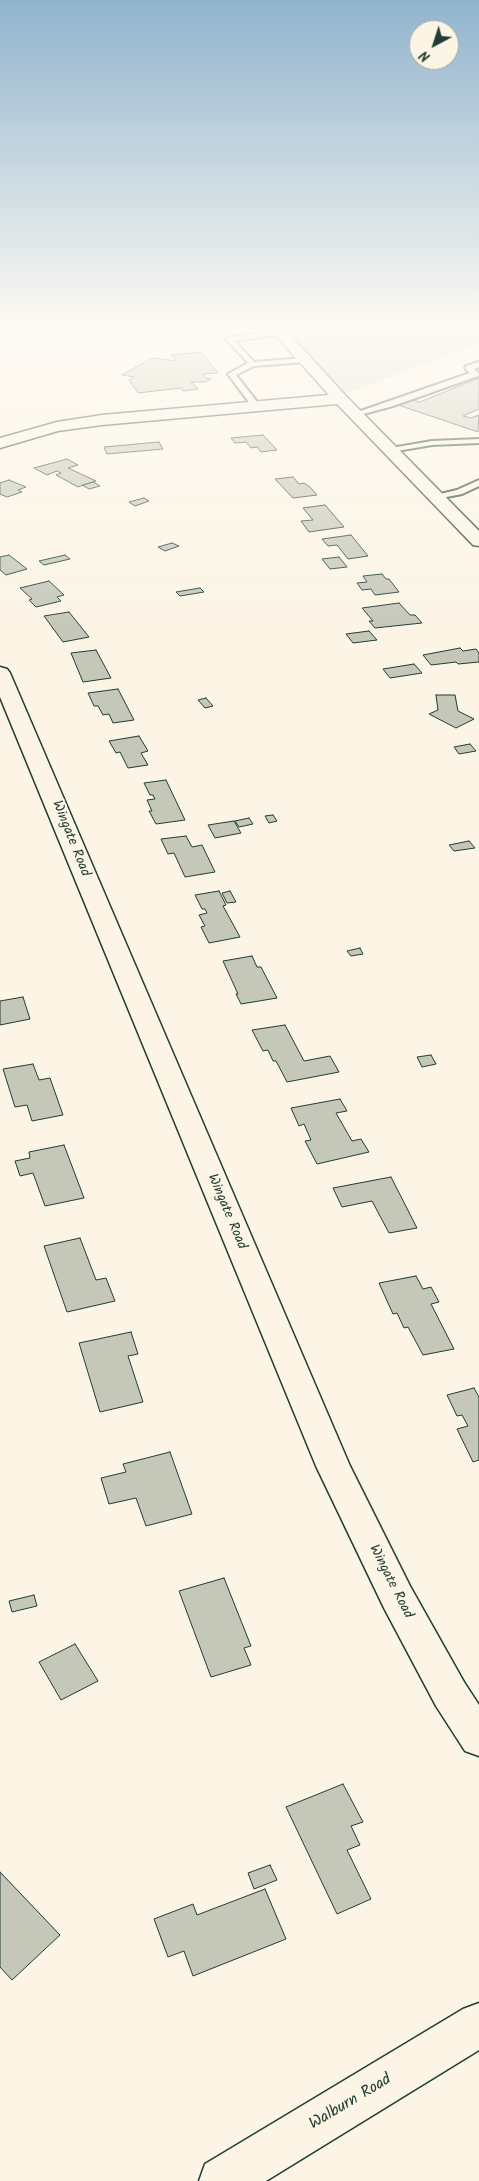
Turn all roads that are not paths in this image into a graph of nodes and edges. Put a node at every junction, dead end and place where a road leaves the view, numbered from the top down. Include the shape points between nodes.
1 (49, 429) edge
2 (371, 429) edge
3 (479, 441) edge
4 (0, 443) edge
5 (392, 450) junction
6 (479, 483) edge
7 (436, 496) junction
8 (479, 541) edge
9 (0, 674) edge
10 (11, 726) edge
11 (479, 1738) edge
12 (479, 2025) edge
13 (222, 2181) edge

1 - 4 street
2 - 5 street
3 - 5 lane via 432,443
5 - 7 street
6 - 7 lane via 459,492
7 - 8 street
9 - 10 street, Wingate Road
10 - 11 street, Wingate Road via 333,1466 397,1597 450,1694
12 - 13 street, Walburn Road

